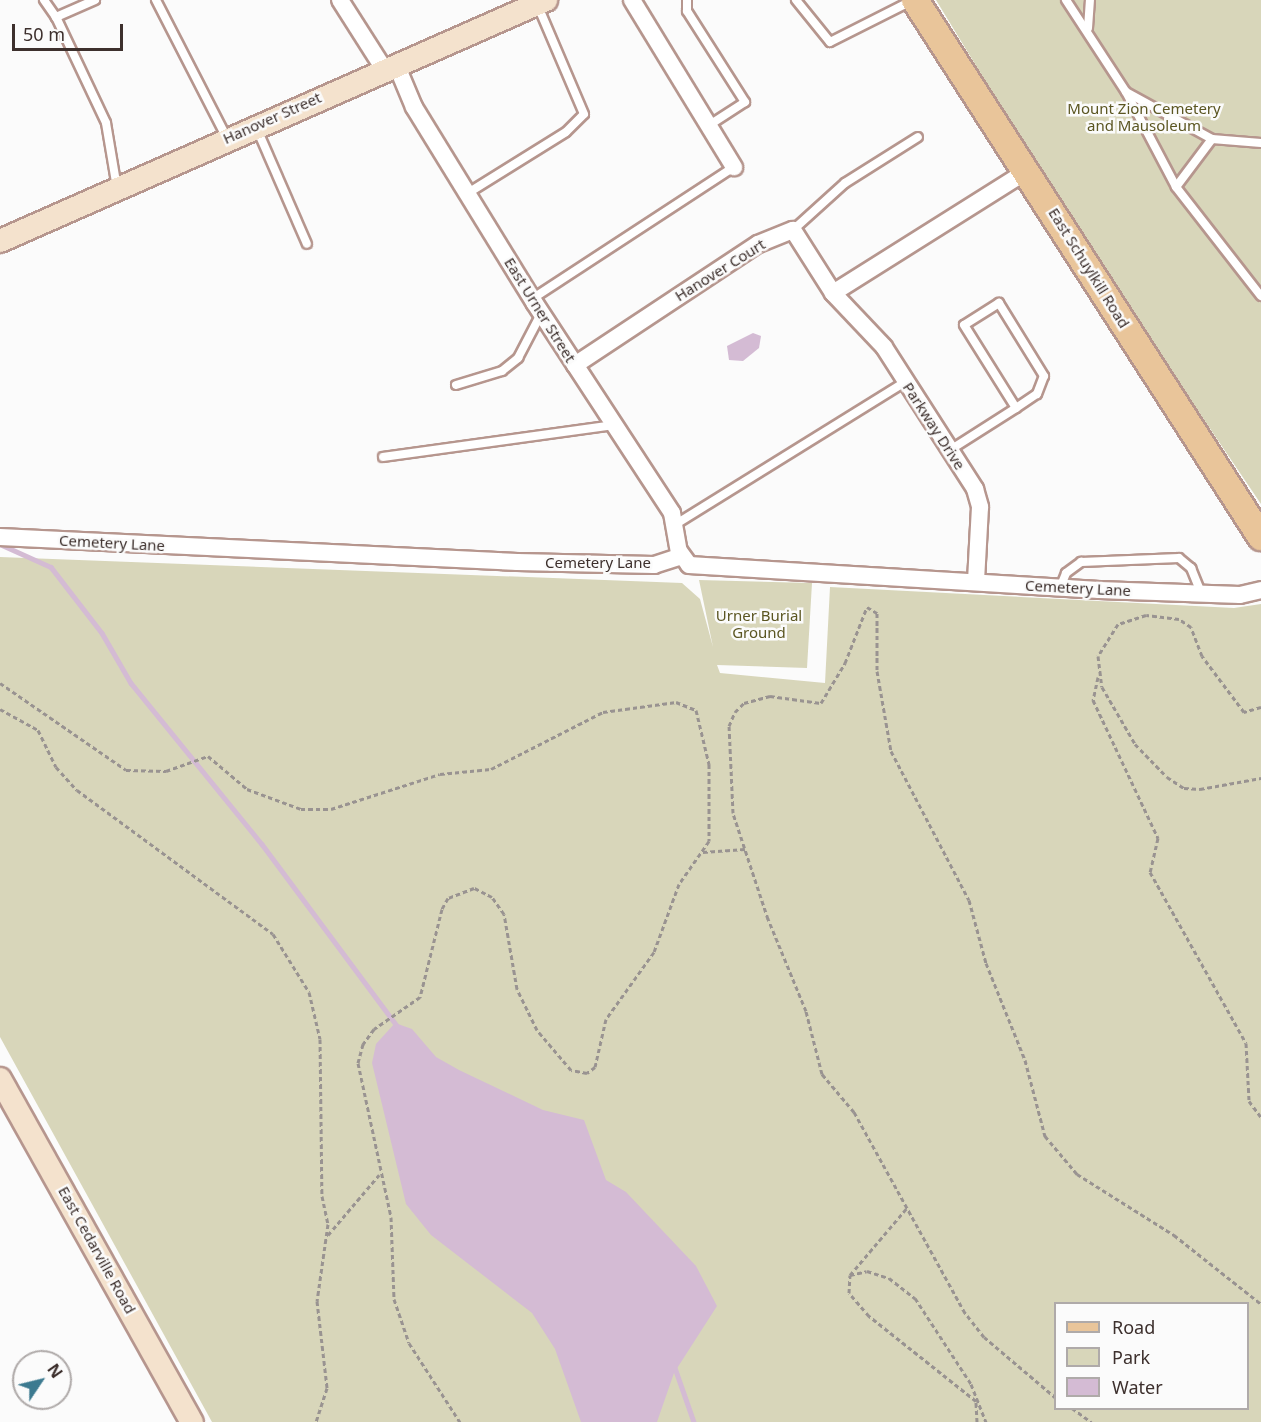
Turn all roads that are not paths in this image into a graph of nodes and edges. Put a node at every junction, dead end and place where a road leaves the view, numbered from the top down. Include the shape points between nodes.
1 (44, 0) edge
2 (95, 0) edge
3 (156, 0) edge
4 (340, 0) edge
5 (632, 0) edge
6 (687, 0) edge
7 (796, 0) edge
8 (914, 0) edge
9 (1066, 0) edge
10 (1090, 0) edge
11 (542, 2) edge
12 (56, 17) junction
13 (1088, 28) junction
14 (390, 66) junction
15 (1126, 92) junction
16 (255, 126) junction
17 (708, 126) junction
18 (918, 137) dead end
19 (227, 138) junction
20 (1212, 140) junction
21 (1261, 143) edge
22 (734, 167) joint
23 (1028, 170) junction
24 (1176, 187) junction
25 (117, 189) junction
26 (468, 193) junction
27 (793, 230) junction
28 (0, 241) edge
29 (307, 244) dead end
30 (833, 293) junction
31 (1261, 296) edge
32 (532, 299) junction
33 (541, 314) junction
34 (575, 366) junction
35 (905, 382) junction
36 (456, 384) dead end
37 (1016, 408) junction
38 (614, 425) junction
39 (950, 450) junction
40 (383, 457) dead end
41 (676, 524) junction
42 (0, 537) edge
43 (1261, 537) edge
44 (681, 556) junction
45 (976, 582) junction
46 (1060, 588) junction
47 (1261, 590) edge
48 (1201, 594) junction
49 (0, 1078) edge
50 (192, 1422) edge

1 - 12 lane
2 - 12 lane
3 - 19 lane
4 - 14 street, East Urner Street
5 - 17 street
6 - 17 lane via 687,12 745,102
7 - 8 lane via 830,42
8 - 23 main road, East Schuylkill Road
9 - 13 lane
10 - 13 lane
11 - 14 main road, Hanover Street
11 - 26 lane via 584,114 566,132
12 - 25 lane via 106,123
13 - 15 lane
14 - 16 main road, Hanover Street
14 - 26 street, East Urner Street
15 - 20 lane
15 - 24 lane
16 - 19 main road, Hanover Street
16 - 29 lane
17 - 22 street
18 - 27 lane via 845,183
19 - 25 main road, Hanover Street
20 - 21 lane
20 - 24 lane
22 - 32 lane
23 - 30 street
23 - 43 main road, East Schuylkill Road
24 - 31 lane
25 - 28 main road, Hanover Street
26 - 32 street, East Urner Street
27 - 30 street
27 - 34 street, Hanover Court via 758,244
30 - 35 street, Parkway Drive via 884,347
32 - 33 street, East Urner Street
33 - 34 street, East Urner Street
33 - 36 lane via 518,358 502,371
34 - 38 street, East Urner Street
35 - 39 street, Parkway Drive
35 - 41 lane
37 - 37 lane via 1037,394 1044,376 999,303 964,325
37 - 39 lane
38 - 40 lane
38 - 41 street, East Urner Street
39 - 45 street, Parkway Drive via 980,507
41 - 44 street, East Urner Street
42 - 44 street, Cemetery Lane via 517,562 654,565
44 - 45 street, Cemetery Lane via 698,568
45 - 46 street, Cemetery Lane
46 - 48 street, Cemetery Lane
46 - 48 lane via 1066,573 1081,562 1179,558 1191,568
47 - 48 street, Cemetery Lane
49 - 50 main road, East Cedarville Road

